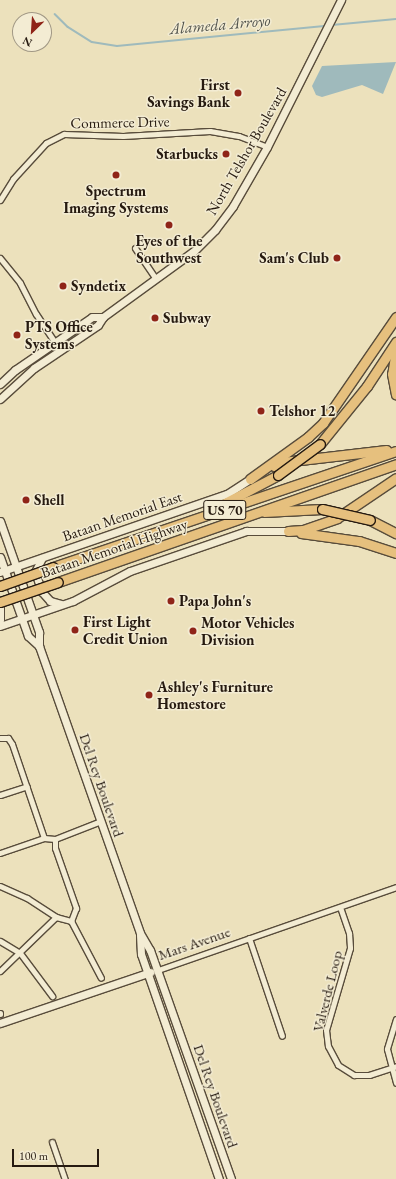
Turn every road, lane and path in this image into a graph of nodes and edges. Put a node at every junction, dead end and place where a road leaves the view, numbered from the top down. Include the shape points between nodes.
1 (341, 0) edge
2 (267, 147) junction
3 (0, 200) edge
4 (135, 248) dead end
5 (0, 258) edge
6 (156, 279) junction
7 (103, 317) junction
8 (396, 317) edge
9 (396, 342) edge
10 (55, 343) junction
11 (60, 350) junction
12 (396, 350) edge
13 (0, 384) edge
14 (8, 389) junction
15 (396, 395) edge
16 (0, 399) edge
17 (0, 403) edge
18 (396, 450) edge
19 (396, 464) edge
20 (396, 478) edge
21 (250, 479) junction
22 (257, 512) junction
23 (0, 521) edge
24 (179, 524) junction
25 (288, 531) junction
26 (396, 533) edge
27 (396, 553) edge
28 (0, 556) edge
29 (42, 558) junction
30 (16, 567) junction
31 (2, 571) edge
32 (0, 586) edge
33 (0, 602) edge
34 (63, 604) junction
35 (33, 615) junction
36 (0, 620) edge
37 (22, 620) junction
38 (0, 626) edge
39 (39, 646) junction
40 (0, 738) edge
41 (27, 786) junction
42 (0, 795) edge
43 (101, 821) junction
44 (44, 838) junction
45 (55, 839) junction
46 (0, 853) edge
47 (0, 886) edge
48 (396, 888) edge
49 (340, 906) junction
50 (56, 917) junction
51 (71, 921) junction
52 (140, 933) junction
53 (249, 938) junction
54 (0, 941) edge
55 (20, 953) junction
56 (158, 970) junction
57 (0, 971) edge
58 (148, 973) junction
59 (101, 978) dead end
60 (52, 996) dead end
61 (396, 1020) edge
62 (0, 1023) edge
63 (282, 1036) dead end
64 (393, 1066) edge
65 (396, 1083) edge
66 (208, 1112) junction
67 (198, 1117) junction
68 (214, 1130) junction
69 (203, 1133) junction
70 (52, 1142) dead end
71 (212, 1160) junction
72 (65, 1179) edge
73 (219, 1179) edge
74 (224, 1179) edge
75 (231, 1179) edge

1 - 2 main road, North Telshor Boulevard
2 - 3 street, Commerce Drive via 239,136 210,131 123,136 64,134 46,143 13,180
2 - 6 main road, North Telshor Boulevard via 233,206 215,230 194,251
4 - 6 street
5 - 10 street via 20,283
6 - 7 main road, North Telshor Boulevard
7 - 10 main road, North Telshor Boulevard via 92,317
7 - 11 main road, North Telshor Boulevard via 98,325
8 - 21 highway via 323,423
9 - 24 highway, bridge via 367,386 320,444 278,475
10 - 11 street
10 - 13 main road, North Telshor Boulevard via 15,370
11 - 14 main road, North Telshor Boulevard
12 - 15 highway via 392,374
14 - 16 main road, North Telshor Boulevard
14 - 17 main road
18 - 21 highway via 283,462
18 - 24 highway, Bataan Memorial Highway / US 70 via 341,472
19 - 22 highway, Bataan Memorial Highway / US 70
20 - 25 highway via 338,518 310,528
21 - 29 main road, Bataan Memorial East via 227,494
22 - 26 highway, bridge via 322,509 370,520
22 - 33 highway, Bataan Memorial Highway / US 70, bridge
23 - 30 main road, Del Rey Boulevard
24 - 32 highway, Bataan Memorial Highway / US 70, bridge
25 - 27 highway via 359,541
25 - 34 main road via 246,531 130,571
28 - 31 main road, Del Rey Boulevard
29 - 30 main road, Bataan Memorial East
29 - 34 main road via 35,572 42,592 50,601
30 - 31 main road, Bataan Memorial East
30 - 35 main road, Del Rey Boulevard
31 - 37 main road, Del Rey Boulevard
33 - 36 main road
34 - 35 main road
35 - 37 main road
35 - 39 main road, Del Rey Boulevard via 40,636
37 - 38 main road
37 - 39 main road, Del Rey Boulevard via 30,640
39 - 43 main road, Del Rey Boulevard
40 - 41 street via 8,738 12,744
41 - 42 street
41 - 44 street
43 - 45 street
43 - 52 main road, Del Rey Boulevard
44 - 45 street
44 - 46 street
45 - 51 street via 55,848 76,908
47 - 50 street via 27,898
48 - 49 street, Mars Avenue
49 - 53 street, Mars Avenue
49 - 64 street, Valverde Loop via 349,933 350,948 326,1030 328,1046 338,1065 350,1074 365,1076
50 - 51 street
50 - 55 street
51 - 59 street
52 - 56 main road, Del Rey Boulevard
52 - 58 main road, Del Rey Boulevard via 141,954
53 - 56 street, Mars Avenue
53 - 63 street
54 - 55 street
55 - 57 street
55 - 60 street
56 - 58 main road, Mars Avenue
56 - 66 main road, Del Rey Boulevard
58 - 62 main road, Mars Avenue
58 - 67 main road, Del Rey Boulevard
61 - 64 street via 387,1049
64 - 65 street
66 - 67 main road
66 - 68 main road, Del Rey Boulevard
67 - 69 main road, Del Rey Boulevard
68 - 69 main road
68 - 75 main road, Del Rey Boulevard
69 - 71 main road, Del Rey Boulevard
70 - 72 street
71 - 73 main road, Del Rey Boulevard
71 - 74 main road via 219,1166

